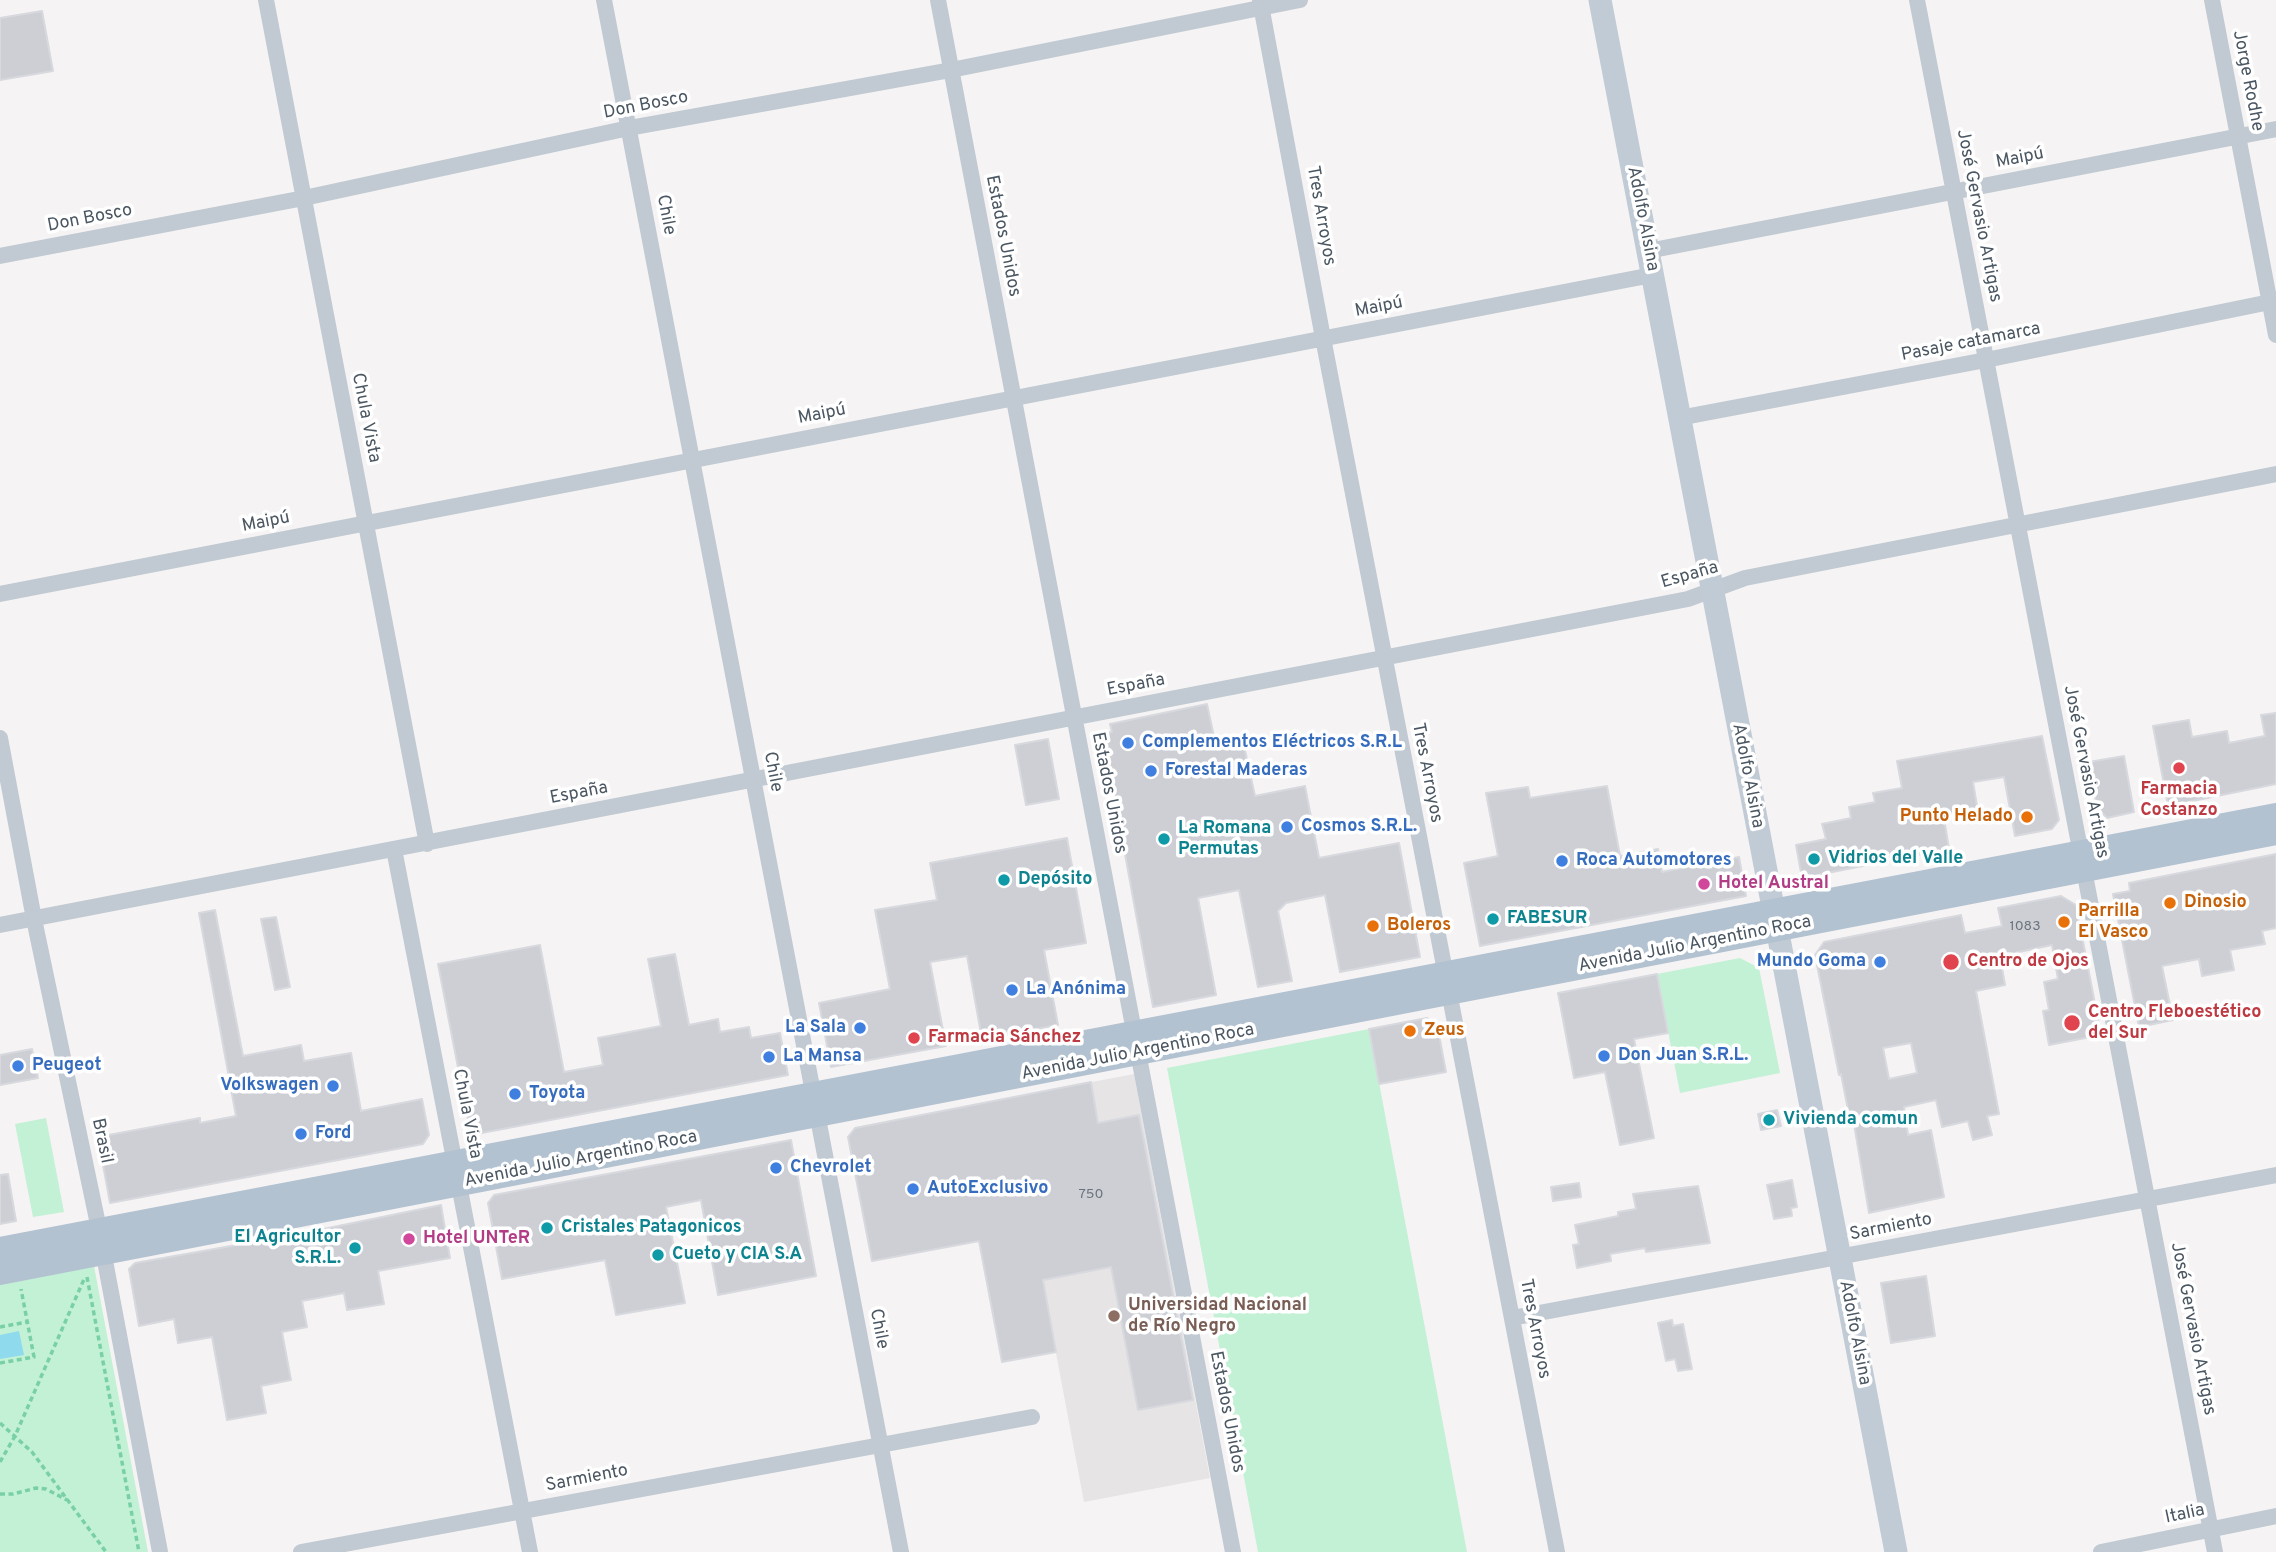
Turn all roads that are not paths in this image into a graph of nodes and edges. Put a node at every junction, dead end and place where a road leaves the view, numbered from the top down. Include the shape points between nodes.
1 (266, 0) edge
2 (604, 0) edge
3 (938, 0) edge
4 (1300, 0) edge
5 (1600, 0) edge
6 (1917, 0) edge
7 (2212, 0) edge
8 (1261, 3) edge
9 (951, 70) junction
10 (629, 128) junction
11 (2276, 129) edge
12 (2238, 136) junction
13 (1954, 192) junction
14 (304, 198) junction
15 (1648, 251) junction
16 (0, 256) edge
17 (1652, 275) junction
18 (2270, 302) junction
19 (2276, 335) edge
20 (1323, 338) junction
21 (1986, 360) junction
22 (1013, 398) junction
23 (1679, 418) junction
24 (692, 460) junction
25 (2276, 474) edge
26 (366, 523) junction
27 (2018, 524) junction
28 (1712, 590) junction
29 (0, 594) edge
30 (1384, 657) junction
31 (1074, 717) junction
32 (0, 738) edge
33 (753, 779) junction
34 (2276, 815) edge
35 (2276, 833) edge
36 (427, 844) junction
37 (394, 849) junction
38 (2083, 861) junction
39 (34, 919) junction
40 (1775, 921) junction
41 (0, 925) edge
42 (1447, 983) junction
43 (1136, 1043) junction
44 (816, 1104) junction
45 (458, 1173) junction
46 (2276, 1175) edge
47 (2148, 1199) junction
48 (102, 1241) junction
49 (0, 1249) edge
50 (1839, 1257) junction
51 (0, 1273) edge
52 (1512, 1318) junction
53 (1032, 1417) dead end
54 (880, 1444) junction
55 (522, 1511) junction
56 (2276, 1516) edge
57 (2211, 1530) junction
58 (160, 1552) edge
59 (301, 1552) edge
60 (530, 1552) edge
61 (901, 1552) edge
62 (1233, 1552) edge
63 (1557, 1552) edge
64 (1896, 1552) edge
65 (2101, 1552) edge
66 (2215, 1552) edge

1 - 14 street, Chula Vista
2 - 10 street, Chile
3 - 9 street, Estados Unidos
4 - 8 street, Don Bosco
5 - 15 main road, Adolfo Alsina
6 - 13 street, José Gervasio Artigas
7 - 12 street, Jorge Rodhe
8 - 9 street, Don Bosco
8 - 20 street, Tres Arroyos
9 - 10 street, Don Bosco
9 - 22 street, Estados Unidos
10 - 14 street, Don Bosco
10 - 24 street, Chile
11 - 12 street, Maipú
12 - 13 street, Maipú
12 - 18 street, Jorge Rodhe
13 - 15 street, Maipú
13 - 21 street, José Gervasio Artigas
14 - 16 street, Don Bosco
14 - 26 street, Chula Vista
15 - 17 main road, Adolfo Alsina
17 - 20 street, Maipú
17 - 23 main road, Adolfo Alsina
18 - 19 street, Jorge Rodhe
18 - 21 street, Pasaje catamarca
20 - 22 street, Maipú
20 - 30 street, Tres Arroyos
21 - 23 street, Pasaje catamarca
21 - 27 street, José Gervasio Artigas
22 - 24 street, Maipú
22 - 31 street, Estados Unidos
23 - 28 main road, Adolfo Alsina
24 - 26 street, Maipú
24 - 33 street, Chile
25 - 27 street, España
26 - 29 street, Maipú
26 - 36 street, Chula Vista
27 - 28 street, España via 1745,578
27 - 38 street, José Gervasio Artigas
28 - 30 street, España via 1688,599
28 - 40 main road, Adolfo Alsina
30 - 31 street, España
30 - 42 street, Tres Arroyos
31 - 33 street, España
31 - 43 street, Estados Unidos
32 - 39 street, Brasil
33 - 36 street, España
33 - 44 street, Chile
34 - 38 main road, Avenida Julio Argentino Roca
35 - 38 main road, Avenida Julio Argentino Roca
36 - 37 street, España
37 - 39 street, España
37 - 45 street, Chula Vista
38 - 40 main road, Avenida Julio Argentino Roca
38 - 47 street, José Gervasio Artigas
39 - 41 street, España
39 - 48 street, Brasil
40 - 42 main road, Avenida Julio Argentino Roca
40 - 50 main road, Adolfo Alsina
42 - 43 main road, Avenida Julio Argentino Roca
42 - 52 street, Tres Arroyos
43 - 44 main road, Avenida Julio Argentino Roca
43 - 62 street, Estados Unidos
44 - 45 main road, Avenida Julio Argentino Roca
44 - 54 street, Chile
45 - 48 main road, Avenida Julio Argentino Roca
45 - 55 street, Chula Vista
46 - 47 street, Sarmiento
47 - 50 street, Sarmiento
47 - 57 street, José Gervasio Artigas
48 - 49 main road, Avenida Julio Argentino Roca
48 - 51 main road, Avenida Julio Argentino Roca
48 - 58 street, Brasil
50 - 52 street, Sarmiento
50 - 64 main road, Adolfo Alsina
52 - 63 street, Tres Arroyos
53 - 54 street, Sarmiento
54 - 55 street, Sarmiento
54 - 61 street, Chile
55 - 59 street, Sarmiento
55 - 60 street, Chula Vista
56 - 57 street, Italia
57 - 65 street, Italia
57 - 66 street, José Gervasio Artigas

